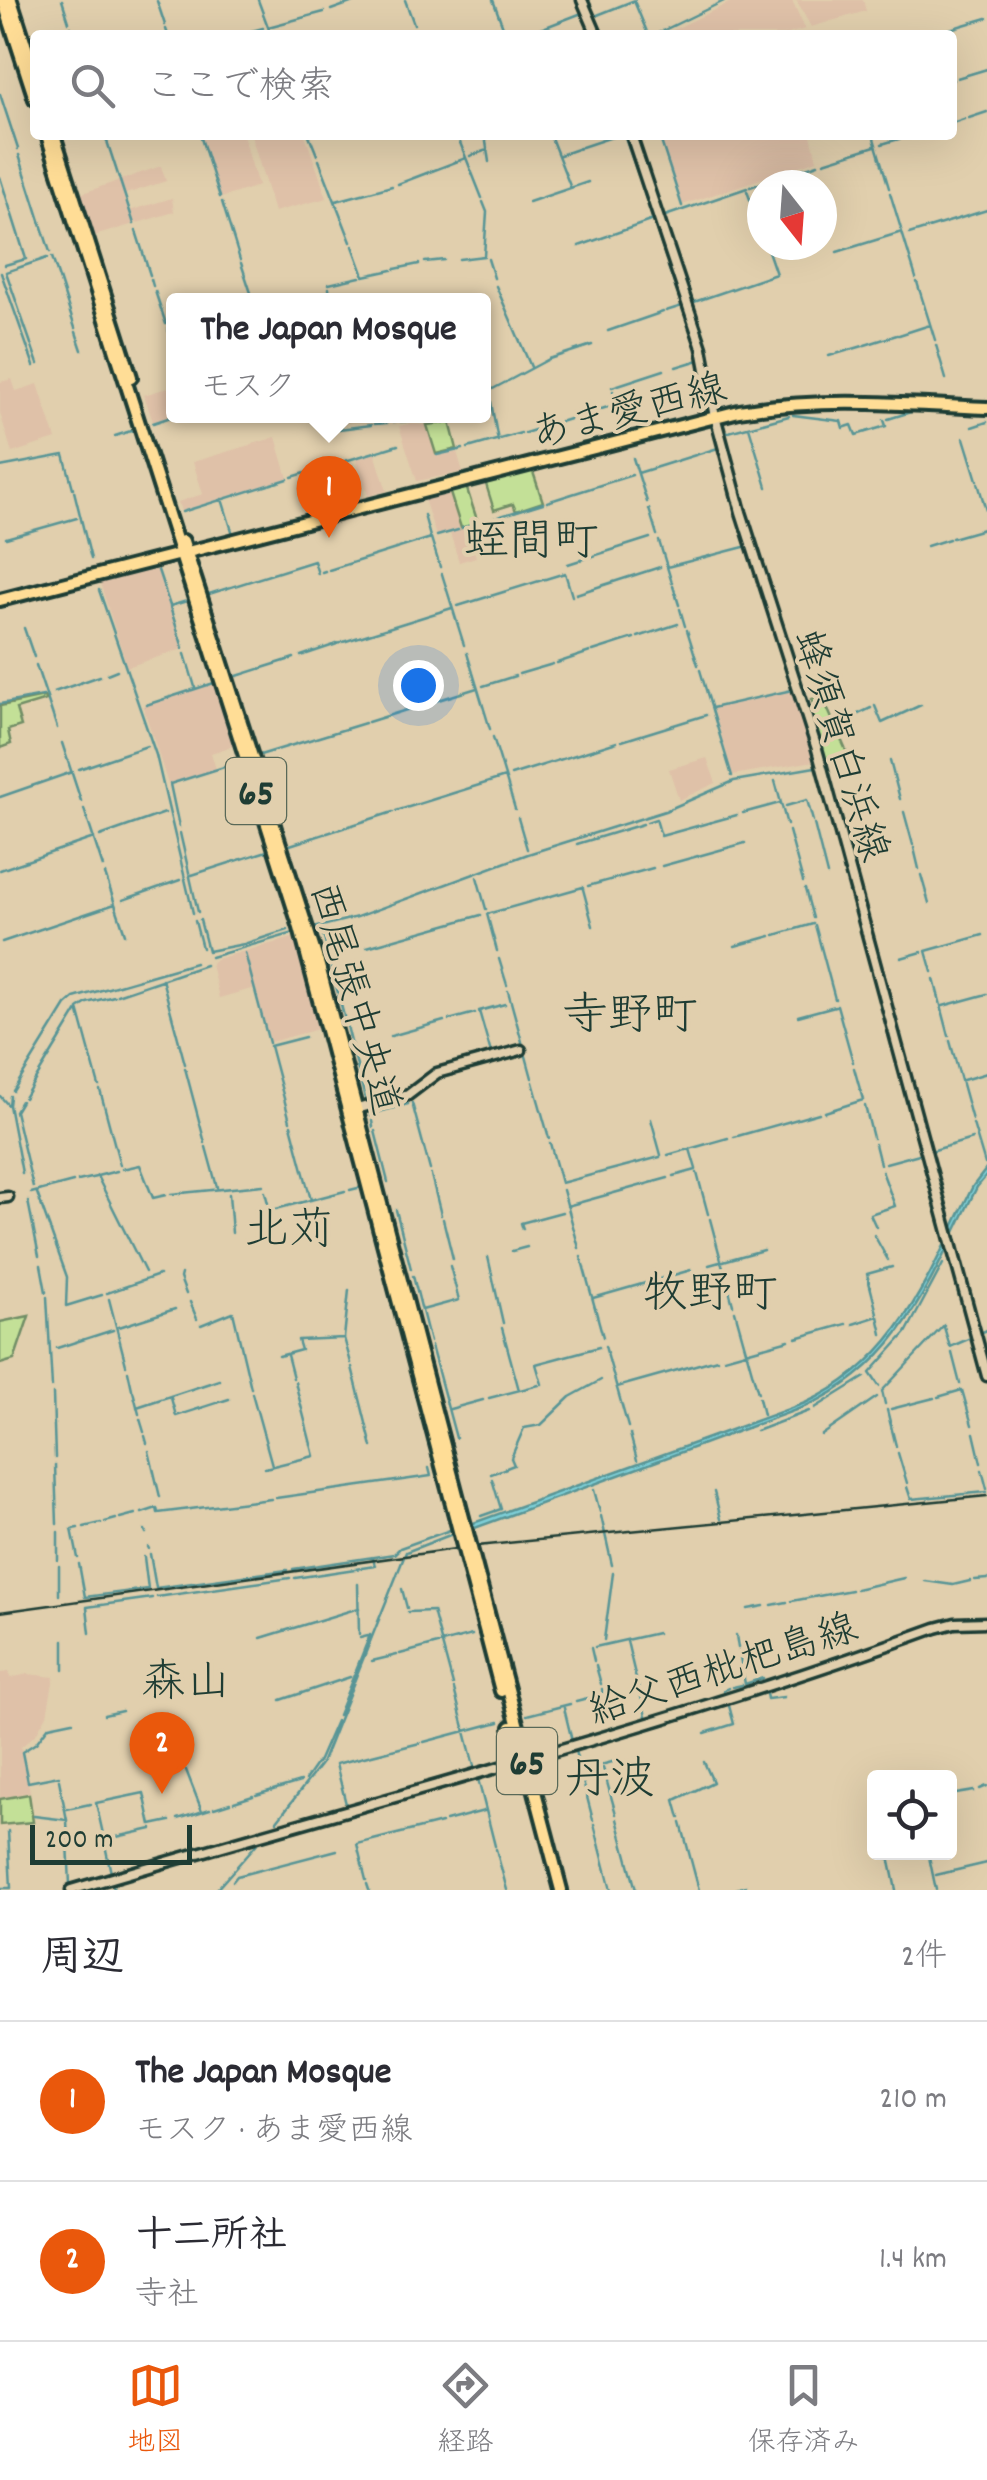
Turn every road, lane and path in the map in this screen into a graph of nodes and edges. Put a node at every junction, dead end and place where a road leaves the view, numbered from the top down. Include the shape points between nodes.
1 (3, 0) edge
2 (11, 0) edge
3 (582, 0) edge
4 (595, 30) edge
5 (30, 59) edge
6 (30, 84) edge
7 (48, 140) edge
8 (56, 140) edge
9 (633, 140) edge
10 (987, 405) edge
11 (714, 414) junction
12 (184, 552) junction
13 (9, 595) edge
14 (521, 1050) dead end
15 (354, 1110) junction
16 (987, 1376) edge
17 (987, 1622) edge
18 (524, 1761) junction
19 (71, 1890) edge
20 (558, 1890) edge

1 - 6 main road
2 - 5 main road
3 - 4 main road
7 - 12 main road, 西尾張中央道 / 65
8 - 12 main road, 西尾張中央道 / 65
9 - 11 main road, 蜂須賀白浜線 via 701,344
10 - 11 main road, あま愛西線 via 822,402
11 - 12 main road, あま愛西線
11 - 16 main road, 蜂須賀白浜線 via 822,766
12 - 13 main road, あま愛西線
12 - 15 main road, 西尾張中央道 / 65 via 299,900
14 - 15 main road via 437,1073 408,1095
15 - 18 main road, 西尾張中央道 / 65, bridge
17 - 18 main road, 給父西枇杷島線 via 936,1628
18 - 19 main road, 給父西枇杷島線
18 - 20 main road, 西尾張中央道 / 65

